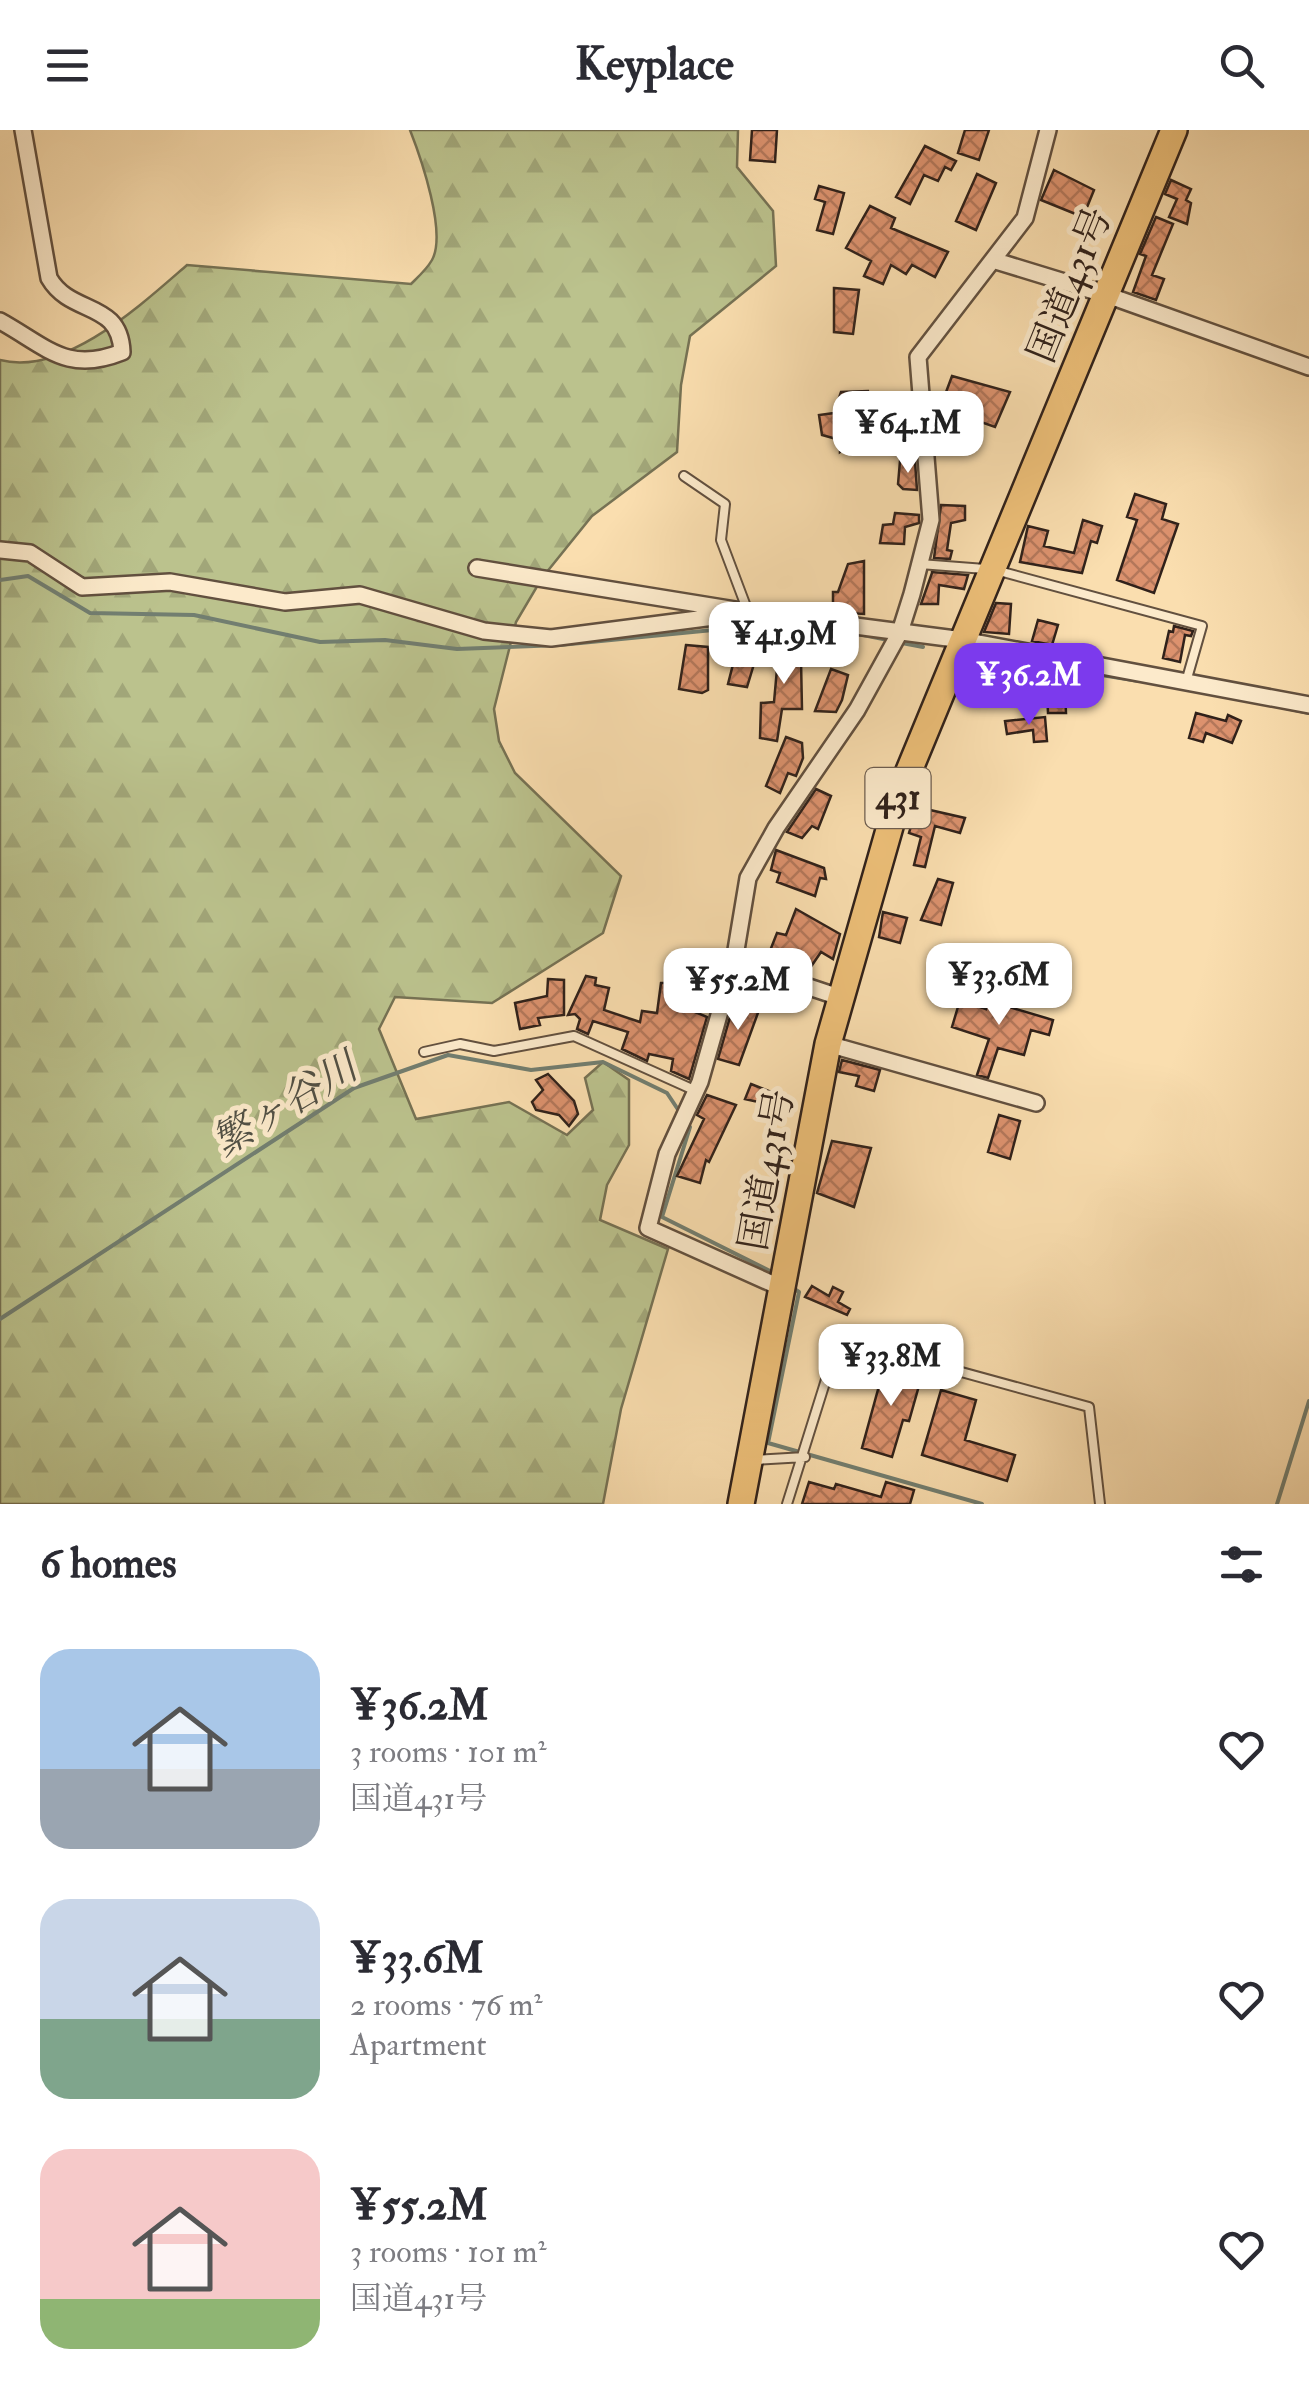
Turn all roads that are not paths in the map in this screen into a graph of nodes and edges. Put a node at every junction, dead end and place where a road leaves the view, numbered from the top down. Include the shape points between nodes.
1 (23, 130) edge
2 (1048, 130) edge
3 (1174, 130) edge
4 (996, 262) junction
5 (1107, 295) junction
6 (0, 321) edge
7 (1309, 367) edge
8 (684, 476) dead end
9 (0, 550) edge
10 (920, 564) junction
11 (477, 568) dead end
12 (992, 569) junction
13 (748, 612) junction
14 (900, 632) junction
15 (963, 640) junction
16 (1186, 682) junction
17 (1309, 705) edge
18 (734, 962) junction
19 (839, 996) junction
20 (828, 1044) junction
21 (424, 1052) dead end
22 (697, 1091) junction
23 (1036, 1103) dead end
24 (784, 1289) junction
25 (805, 1457) junction
26 (750, 1460) junction
27 (741, 1504) edge
28 (787, 1504) edge
29 (1100, 1504) edge

1 - 6 street via 49,278 81,306 110,317 122,335 122,352 81,364
2 - 4 street via 1025,218
3 - 5 highway, 国道431号 / 431
4 - 5 street
4 - 10 street via 918,357 931,520
5 - 7 street
5 - 12 highway, 国道431号 / 431
8 - 13 lane via 725,504 721,540
9 - 13 street via 30,554 82,587 170,582 285,602 360,595 484,631 550,638
10 - 12 lane
10 - 14 street
11 - 13 street
12 - 15 highway, 国道431号 / 431
12 - 16 lane via 1202,626
13 - 14 street
14 - 15 street
14 - 18 street via 748,878
15 - 16 street
15 - 19 highway, 国道431号 / 431 via 899,794
16 - 17 street
18 - 19 street
18 - 22 street
19 - 20 highway, 国道431号 / 431
20 - 23 street
20 - 24 highway, 国道431号 / 431
21 - 22 lane via 460,1044 494,1051 574,1036
22 - 24 street via 667,1154 648,1228
24 - 26 highway, 国道431号 / 431
25 - 26 lane
25 - 28 lane
25 - 29 lane via 834,1354 852,1342 1089,1407
26 - 27 highway, 国道431号 / 431

